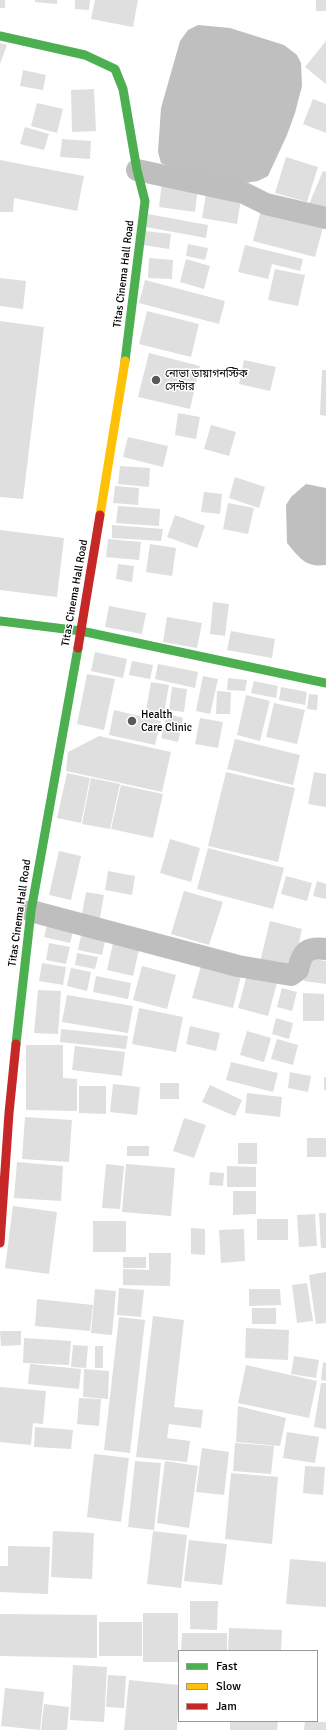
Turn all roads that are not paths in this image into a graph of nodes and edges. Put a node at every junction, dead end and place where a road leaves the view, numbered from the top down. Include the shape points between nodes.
1 (0, 36) edge
2 (137, 170) junction
3 (326, 218) edge
4 (0, 621) edge
5 (81, 631) junction
6 (326, 684) edge
7 (31, 911) junction
8 (326, 949) edge
9 (0, 1243) edge

1 - 2 street, Titas Cinema Hall Road via 85,55 115,69 123,89
2 - 3 street via 244,192 266,204
2 - 5 street, Titas Cinema Hall Road via 145,201 122,387
4 - 5 street
5 - 6 street
5 - 7 street, Titas Cinema Hall Road
7 - 8 street via 238,966 290,976 298,970 305,951
7 - 9 street, Titas Cinema Hall Road via 9,1112

